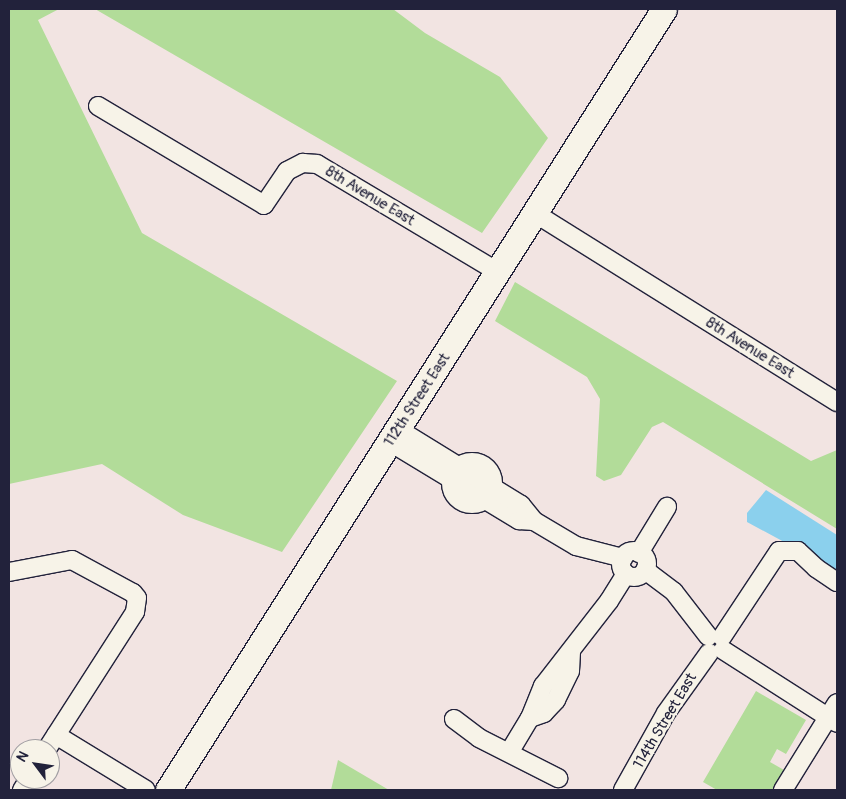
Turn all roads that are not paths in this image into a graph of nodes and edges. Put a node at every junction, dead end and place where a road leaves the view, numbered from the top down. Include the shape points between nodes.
1 (664, 9) edge
2 (98, 106) dead end
3 (536, 214) junction
4 (498, 272) junction
5 (837, 402) edge
6 (394, 435) junction
7 (456, 473) junction
8 (488, 493) junction
9 (667, 507) dead end
10 (629, 562) junction
11 (9, 572) edge
12 (837, 582) edge
13 (716, 644) junction
14 (834, 714) edge
15 (454, 718) dead end
16 (53, 739) edge
17 (60, 747) edge
18 (510, 751) junction
19 (558, 778) dead end
20 (146, 790) edge
21 (168, 790) edge
22 (623, 790) edge
23 (783, 790) edge

1 - 3 main road, 112th Street East
2 - 4 street, 8th Avenue East via 264,205 287,171 303,163 317,164
3 - 4 main road, 112th Street East
3 - 5 street, 8th Avenue East
4 - 6 main road, 112th Street East
6 - 7 street
6 - 21 main road, 112th Street East
7 - 8 street via 470,463 483,466 491,475
7 - 8 street via 453,491 461,501 473,504
8 - 10 street via 519,520 534,521 576,546
9 - 10 street
10 - 13 street via 638,576 645,570 674,592
10 - 18 street via 571,652 543,686 530,718
11 - 16 street via 72,560 137,598 135,612
12 - 13 street, 114th Street East via 798,551 779,551
13 - 14 street
13 - 22 street, 114th Street East via 666,713
14 - 23 street
15 - 18 street via 479,738
17 - 20 street
18 - 19 street

